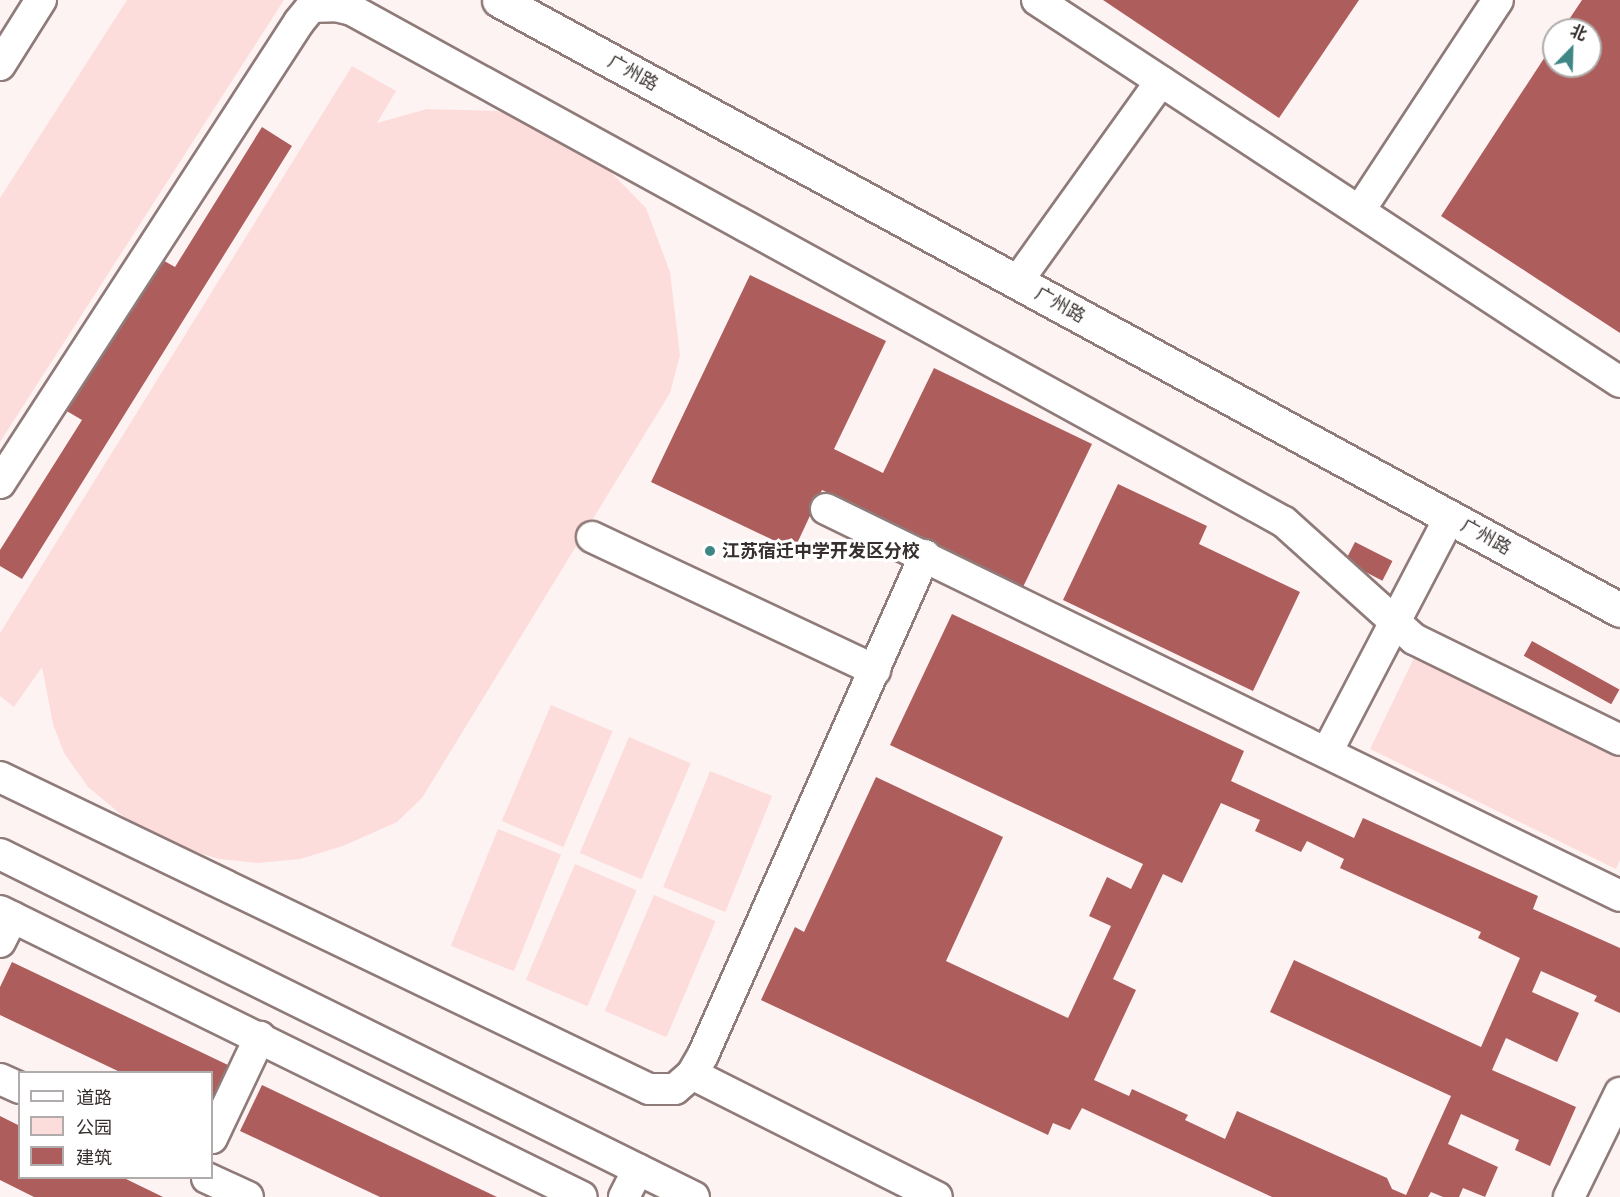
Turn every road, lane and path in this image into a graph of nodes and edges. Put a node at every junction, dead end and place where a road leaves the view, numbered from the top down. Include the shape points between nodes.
1 (41, 0) edge
2 (499, 0) edge
3 (1037, 0) edge
4 (1498, 0) edge
5 (0, 65) edge
6 (1161, 81) junction
7 (1360, 210) junction
8 (1017, 282) junction
9 (1620, 382) edge
10 (0, 483) edge
11 (826, 509) dead end
12 (1450, 518) junction
13 (592, 537) dead end
14 (925, 555) junction
15 (1620, 610) edge
16 (1395, 623) junction
17 (874, 670) junction
18 (1620, 740) edge
19 (1327, 752) junction
20 (0, 777) edge
21 (0, 854) edge
22 (1619, 893) edge
23 (4, 923) edge
24 (260, 1037) junction
25 (692, 1074) junction
26 (0, 1078) edge
27 (18, 1087) edge
28 (1620, 1093) edge
29 (213, 1136) edge
30 (638, 1169) junction
31 (209, 1179) edge
32 (248, 1197) edge
33 (582, 1197) edge
34 (624, 1197) edge
35 (694, 1197) edge
36 (937, 1197) edge
37 (1569, 1197) edge

1 - 5 street
2 - 8 main road, 广州路
3 - 6 street
4 - 7 street
6 - 7 street
6 - 8 street
7 - 9 street
8 - 12 main road, 广州路
10 - 16 street via 299,22 311,7 335,6 352,10 1284,522
11 - 14 street
12 - 15 main road, 广州路
12 - 16 street
13 - 17 street
14 - 17 street
14 - 19 street
16 - 18 street via 1414,639
16 - 19 street
17 - 25 street
19 - 22 street
20 - 25 street via 649,1089 675,1089
21 - 30 street
23 - 24 street
24 - 29 street
24 - 33 street
25 - 36 street
26 - 27 street
28 - 37 street
30 - 34 street
30 - 35 street
31 - 32 street

